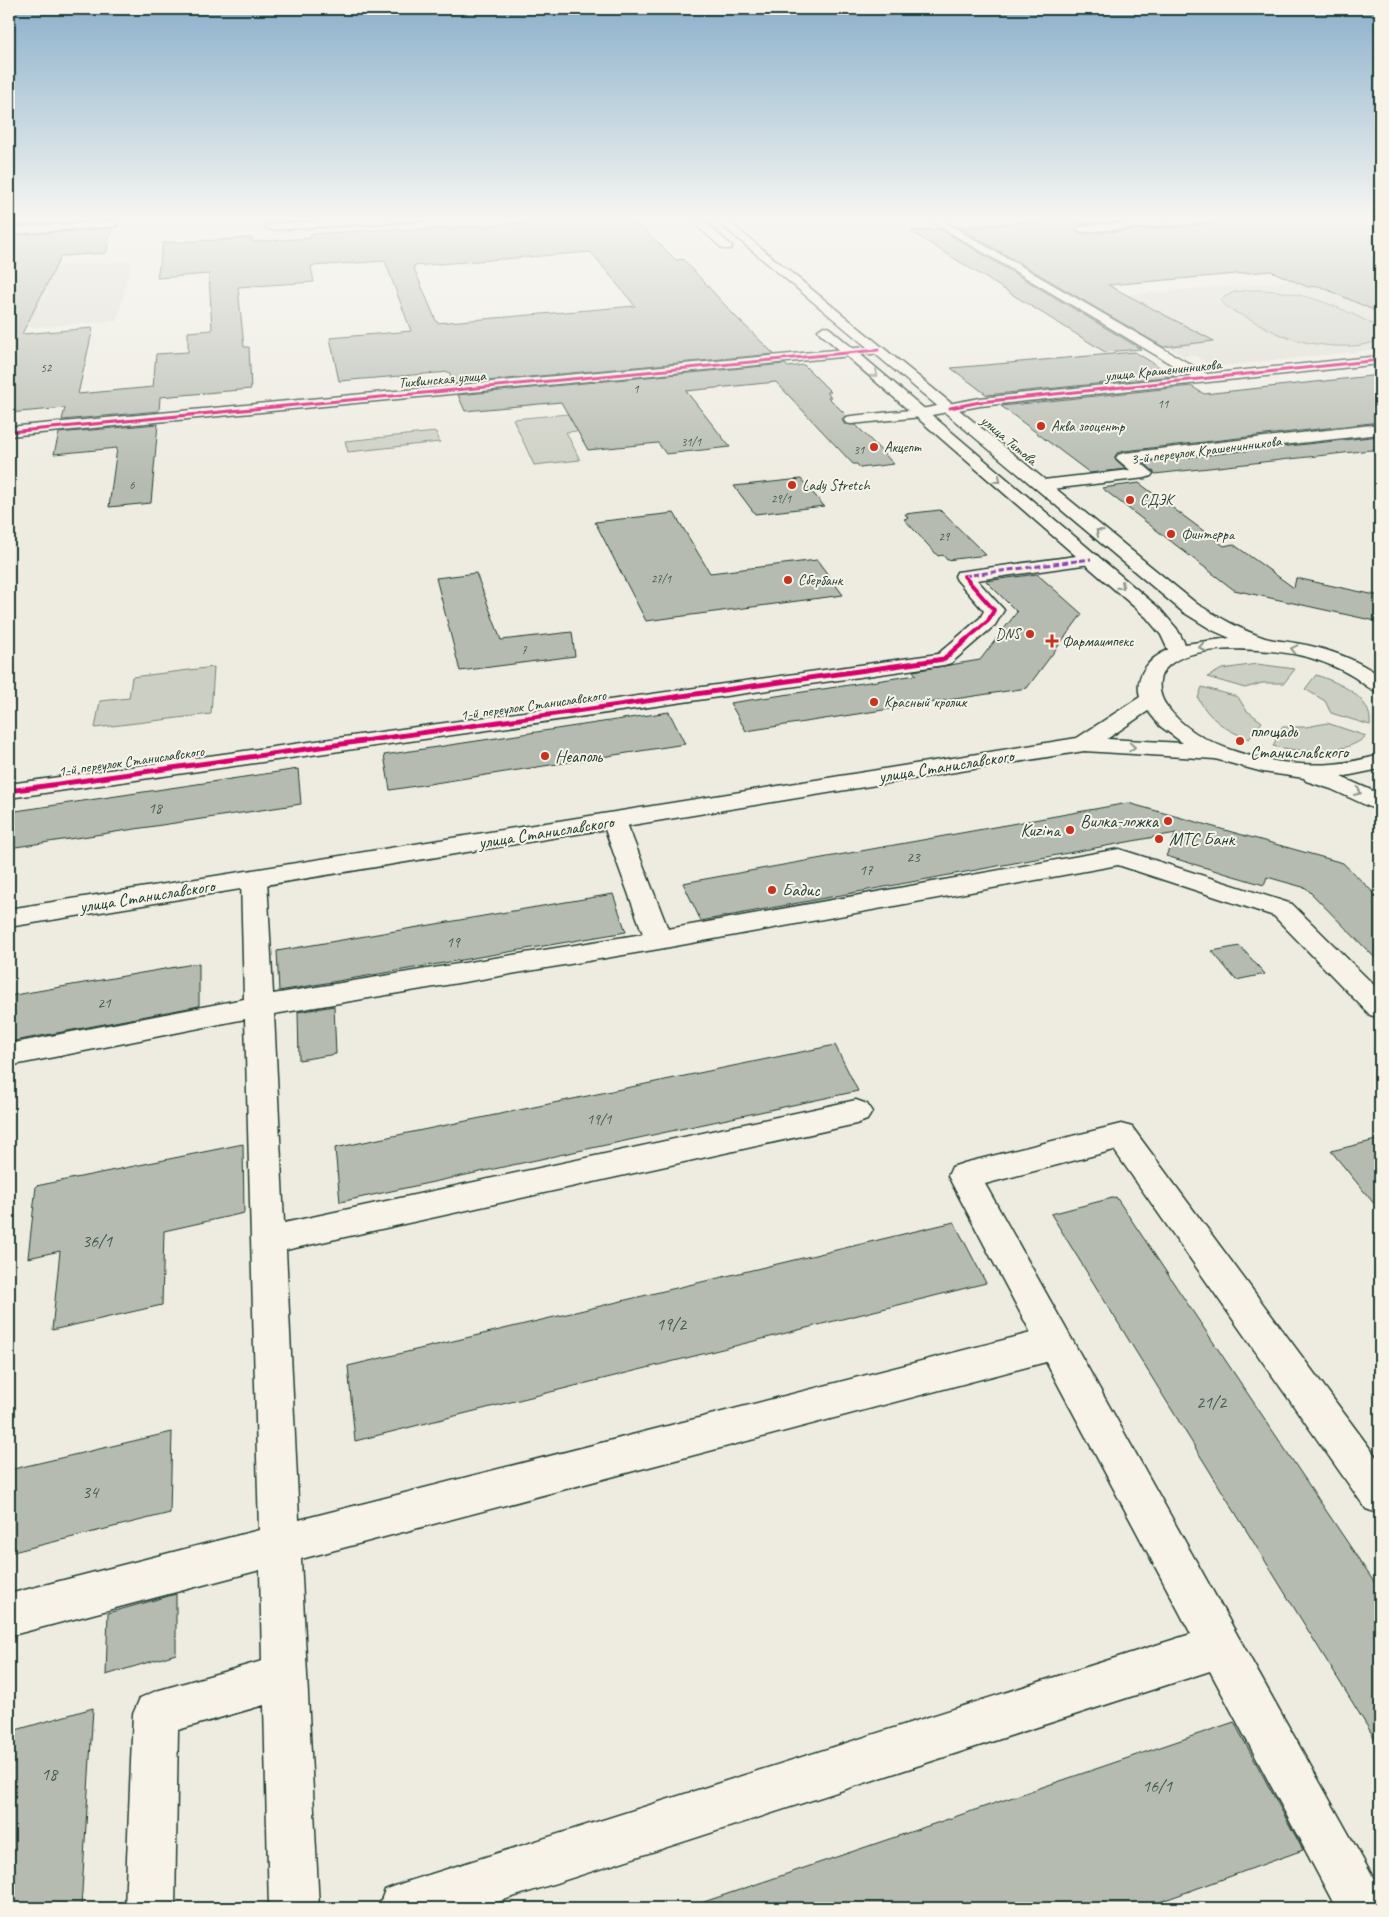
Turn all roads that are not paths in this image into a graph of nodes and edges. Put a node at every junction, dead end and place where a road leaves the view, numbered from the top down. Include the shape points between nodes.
1 (825, 306) edge
2 (1083, 306) edge
3 (814, 322) dead end
4 (878, 350) junction
5 (851, 352) junction
6 (1380, 360) edge
7 (1206, 378) junction
8 (950, 408) junction
9 (921, 413) junction
10 (851, 420) dead end
11 (1380, 429) edge
12 (9, 432) edge
13 (1043, 485) junction
14 (1091, 560) junction
15 (1260, 644) junction
16 (1179, 652) junction
17 (1326, 657) junction
18 (1380, 663) edge
19 (1380, 686) edge
20 (1152, 699) junction
21 (1084, 744) junction
22 (1218, 752) junction
23 (1380, 762) edge
24 (1301, 771) junction
25 (9, 791) edge
26 (1380, 803) edge
27 (614, 821) junction
28 (254, 879) junction
29 (9, 918) edge
30 (659, 940) junction
31 (259, 1006) junction
32 (1380, 1008) edge
33 (9, 1055) edge
34 (856, 1112) dead end
35 (269, 1240) junction
36 (1056, 1343) junction
37 (1380, 1495) edge
38 (280, 1545) junction
39 (9, 1615) edge
40 (1221, 1646) junction
41 (285, 1677) junction
42 (150, 1908) edge
43 (294, 1908) edge
44 (403, 1908) edge
45 (1363, 1908) edge

1 - 4 street, улица Титова
2 - 7 street
3 - 5 street
4 - 5 street, Тихвинская улица
4 - 8 street, улица Титова
5 -> 9 street
5 - 12 street, Тихвинская улица
6 - 7 street, улица Крашенинникова
7 - 8 street, улица Крашенинникова
8 - 9 street, улица Крашенинникова
8 - 13 street, улица Титова
9 - 10 street, улица Крашенинникова
9 -> 14 street
11 - 13 street, 3-й переулок Крашенинникова via 1124,458 1144,473
15 -> 13 street, улица Титова via 1219,626 1190,608
14 -> 16 street via 1154,614 1170,633
14 - 25 street, 1-й переулок Станиславского via 964,576 994,610 988,622 944,659
15 -> 16 street via 1216,644
17 -> 15 street
16 - 20 street via 1160,663 1150,678
17 - 18 street
17 - 19 street via 1354,669
20 - 21 street
20 - 22 street via 1174,727
21 -> 22 street
21 - 27 street, улица Станиславского
22 - 24 street via 1258,764
23 - 24 street via 1341,770
24 -> 26 street
27 - 28 street, улица Станиславского
27 - 30 street
28 - 29 street, улица Станиславского
28 - 31 street
30 - 31 street
30 - 32 street via 1120,857 1283,910
31 - 33 street
31 - 35 street
34 - 35 street
35 - 38 street
36 - 37 street via 964,1176 1120,1136
36 - 38 street
36 - 40 street
38 - 39 street
38 - 41 street
40 - 44 street
40 - 45 street
41 - 42 street via 156,1714
41 - 43 street

